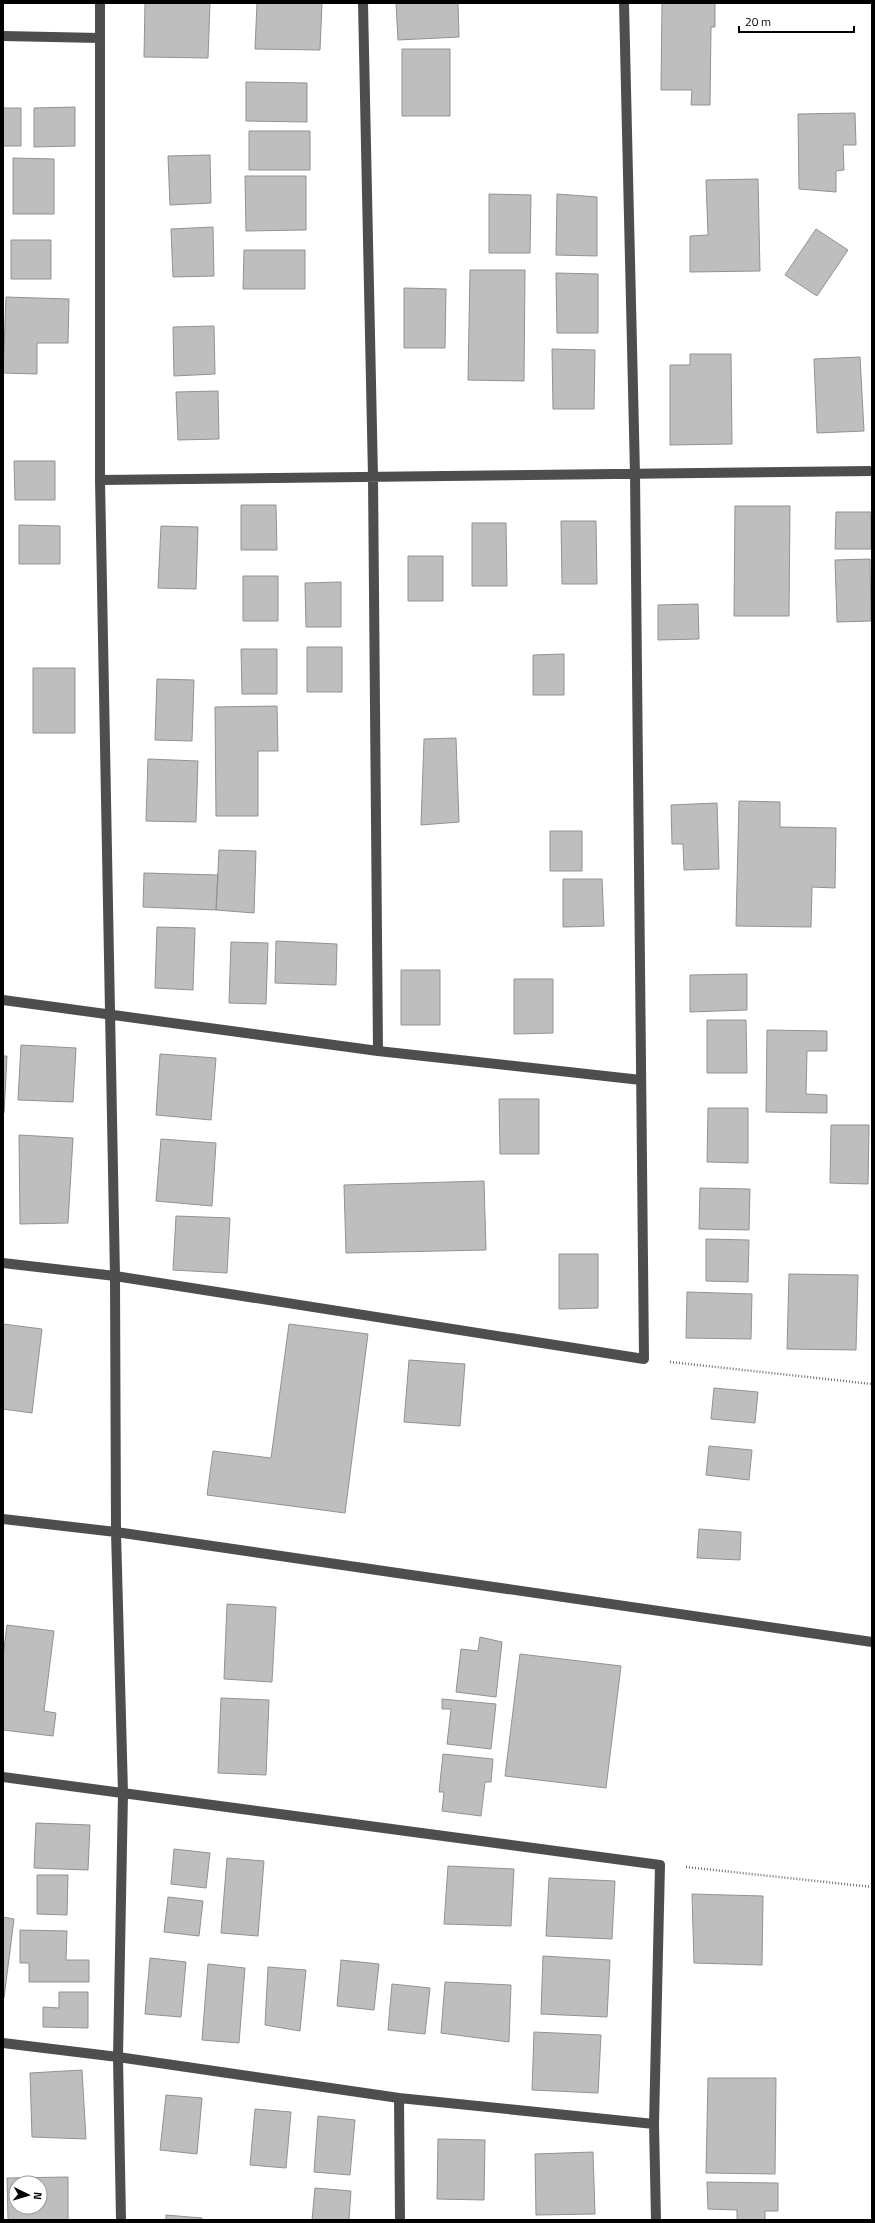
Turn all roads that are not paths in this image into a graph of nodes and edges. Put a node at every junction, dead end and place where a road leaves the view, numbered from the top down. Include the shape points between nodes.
1 (100, 3) edge
2 (363, 3) edge
3 (624, 3) edge
4 (3, 36) edge
5 (100, 38) junction
6 (872, 471) edge
7 (634, 474) junction
8 (373, 477) junction
9 (100, 480) junction
10 (3, 1000) edge
11 (111, 1015) junction
12 (378, 1051) junction
13 (641, 1080) junction
14 (3, 1263) edge
15 (115, 1276) junction
16 (3, 1519) edge
17 (116, 1532) junction
18 (872, 1642) edge
19 (3, 1777) edge
20 (123, 1793) junction
21 (3, 2044) edge
22 (118, 2057) junction
23 (399, 2098) junction
24 (654, 2124) junction
25 (121, 2220) edge
26 (400, 2220) edge
27 (656, 2220) edge

1 - 5 street
2 - 8 street
3 - 7 street
4 - 5 street
5 - 9 street
6 - 7 street
7 - 8 street
7 - 13 street
8 - 9 street
8 - 12 street
9 - 11 street
10 - 11 street
11 - 12 street
11 - 15 street
12 - 13 street
13 - 15 street via 644,1359
14 - 15 street
15 - 17 street
16 - 17 street
17 - 18 street
17 - 20 street
19 - 20 street
20 - 22 street
20 - 24 street via 660,1864
21 - 22 street
22 - 23 street
22 - 25 street
23 - 24 street
23 - 26 street
24 - 27 street

